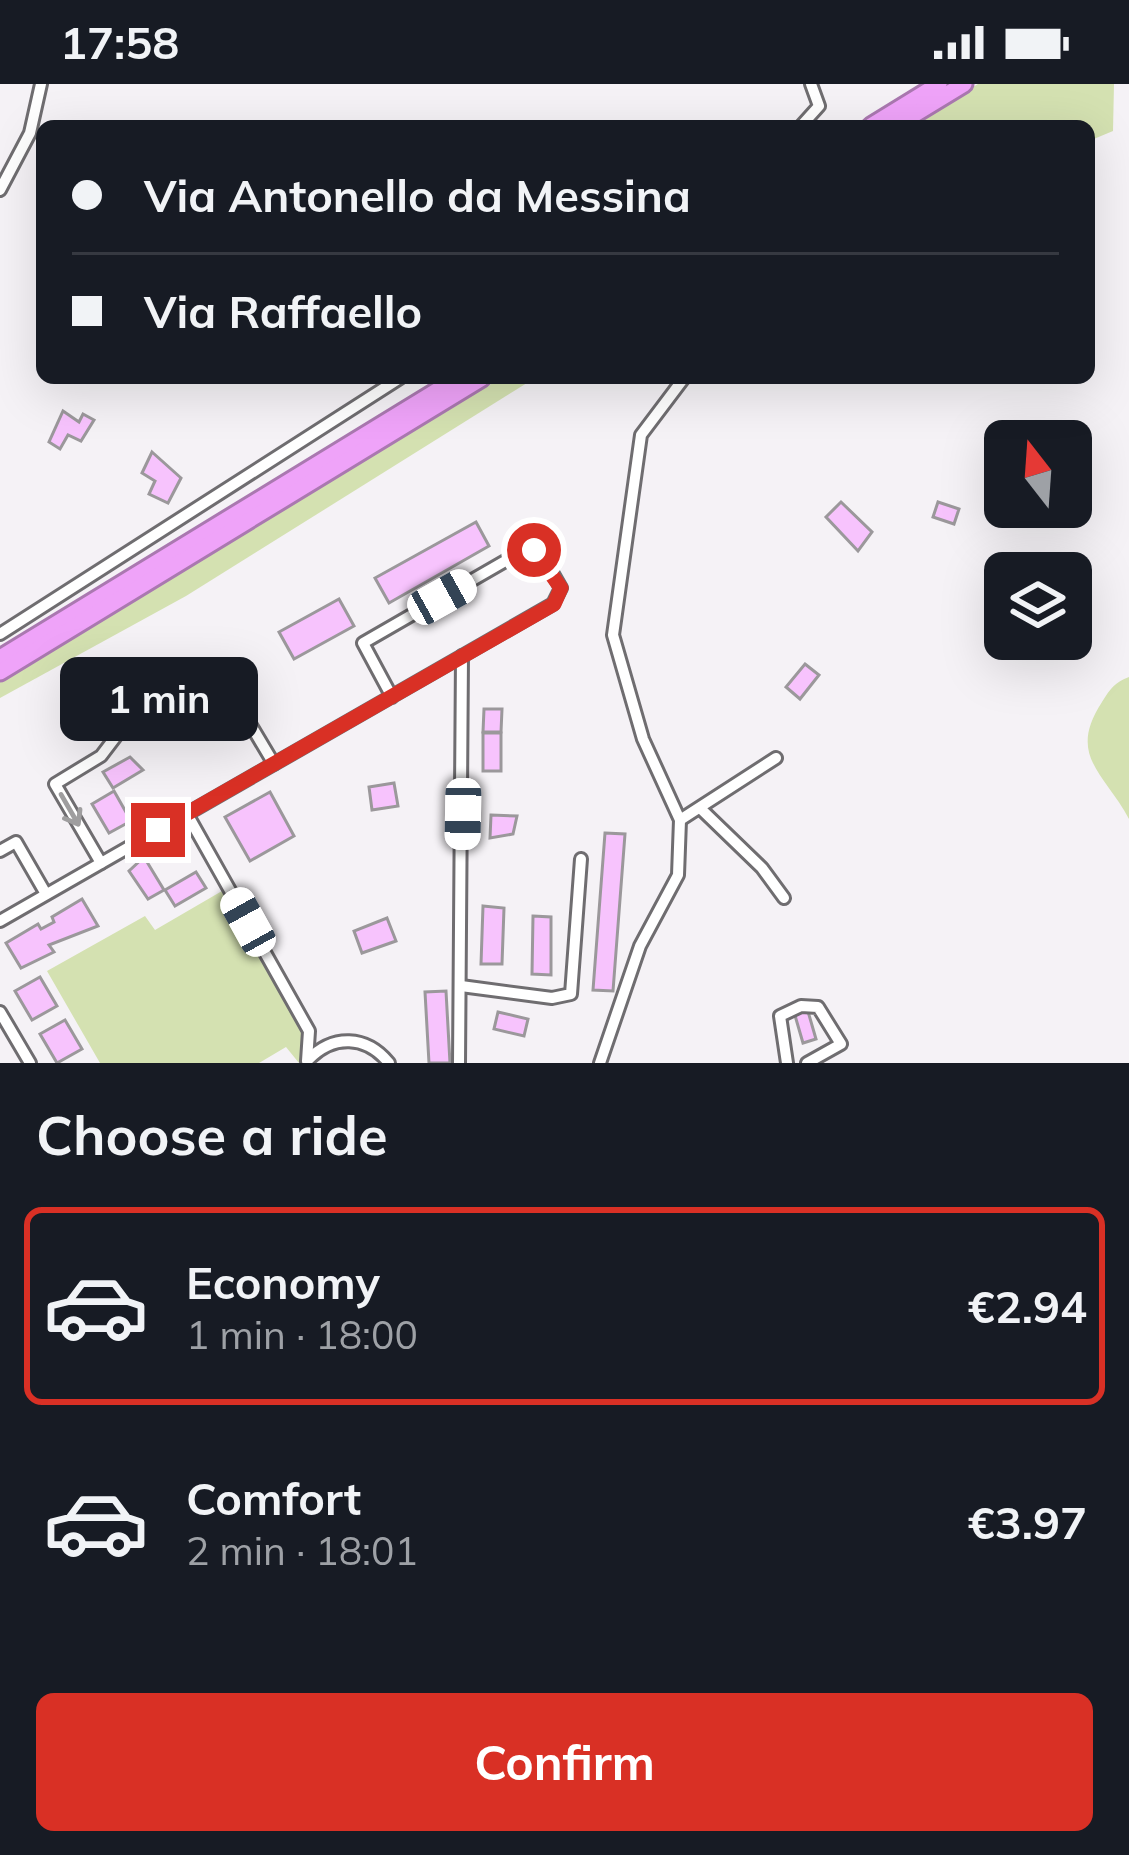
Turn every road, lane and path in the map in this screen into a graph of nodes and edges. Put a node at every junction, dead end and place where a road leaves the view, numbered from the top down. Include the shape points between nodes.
1 (41, 84) edge
2 (811, 84) edge
3 (939, 84) edge
4 (964, 84) edge
5 (807, 120) edge
6 (881, 120) edge
7 (905, 120) edge
8 (0, 190) edge
9 (391, 384) edge
10 (448, 384) edge
11 (472, 384) edge
12 (679, 384) edge
13 (0, 634) edge
14 (461, 656) junction
15 (0, 658) edge
16 (0, 672) edge
17 (392, 698) junction
18 (776, 758) dead end
19 (274, 764) junction
20 (701, 809) junction
21 (187, 814) junction
22 (680, 820) junction
23 (0, 851) edge
24 (581, 860) dead end
25 (101, 863) junction
26 (46, 893) junction
27 (784, 898) dead end
28 (0, 920) edge
29 (461, 986) junction
30 (0, 1012) edge
31 (309, 1031) junction
32 (334, 1042) junction
33 (306, 1062) edge
34 (604, 1062) edge
35 (30, 1063) edge
36 (389, 1063) edge
37 (459, 1063) edge
38 (787, 1063) edge
39 (807, 1063) edge

1 - 8 street via 30,133
2 - 5 street via 820,106
3 - 6 highway
4 - 7 highway
9 - 13 street
10 - 15 highway
11 - 16 highway
12 - 22 street via 640,435 613,634 643,739
14 - 17 street
14 - 17 street via 561,596 542,555 521,552 363,643
14 - 29 street
17 - 19 street
18 - 20 street
19 - 21 street
19 -> 25 street via 222,687 176,710 133,714 101,756 55,784
20 - 22 street
20 - 27 street
21 - 25 street
21 - 31 street
22 - 34 street via 678,875 640,946
23 - 26 street via 16,842
24 - 29 street via 571,994
25 - 26 street
26 - 28 street
29 - 37 street
30 - 35 street
31 - 32 street
31 - 33 street
32 - 33 street
32 - 36 street via 368,1045
38 - 39 street via 780,1016 818,1007 841,1045

